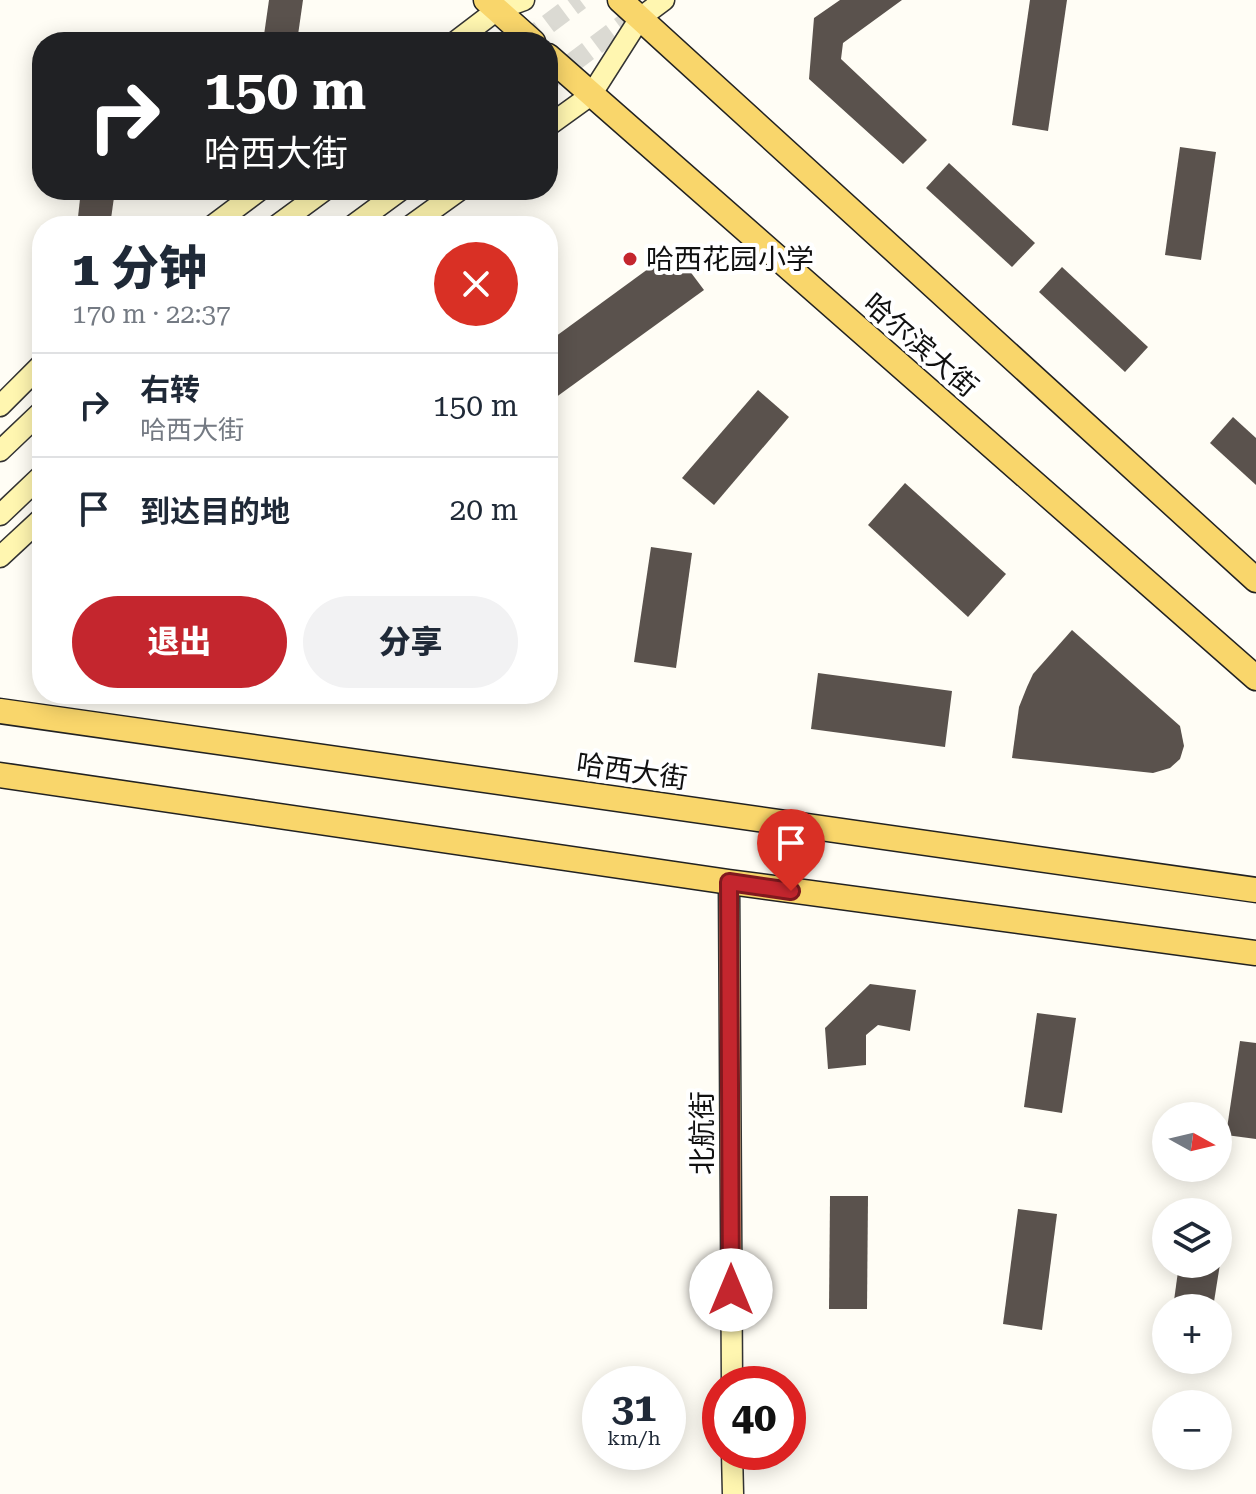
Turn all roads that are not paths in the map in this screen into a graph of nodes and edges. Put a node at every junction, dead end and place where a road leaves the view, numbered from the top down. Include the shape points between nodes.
1 (524, 0) edge
2 (620, 0) edge
3 (664, 0) edge
4 (492, 5) edge
5 (640, 18) junction
6 (465, 32) edge
7 (522, 32) edge
8 (558, 65) edge
9 (591, 95) junction
10 (558, 119) edge
11 (247, 200) edge
12 (311, 200) edge
13 (387, 200) edge
14 (446, 200) edge
15 (225, 216) edge
16 (290, 216) edge
17 (366, 216) edge
18 (424, 216) edge
19 (32, 374) edge
20 (0, 406) edge
21 (32, 421) edge
22 (0, 451) edge
23 (32, 485) edge
24 (0, 515) edge
25 (32, 527) edge
26 (0, 557) edge
27 (1256, 580) edge
28 (1256, 678) edge
29 (0, 711) edge
30 (0, 775) edge
31 (729, 882) junction
32 (1256, 890) edge
33 (1256, 953) edge
34 (732, 1366) edge
35 (732, 1470) edge
36 (733, 1494) edge

1 - 4 main road
2 - 5 main road, 哈尔滨大街
3 - 5 main road
4 - 6 main road
4 - 7 main road
5 - 9 main road
5 - 27 main road, 哈尔滨大街
8 - 9 main road, 哈尔滨大街
9 - 10 main road
9 - 28 main road, 哈尔滨大街
11 - 15 main road
12 - 16 main road
13 - 17 main road
14 - 18 main road
19 - 20 main road
21 - 22 main road
23 - 24 main road
25 - 26 main road
29 - 32 main road, 哈西大街
30 - 31 main road
31 - 33 main road
31 - 34 main road, 北航街
35 - 36 main road

